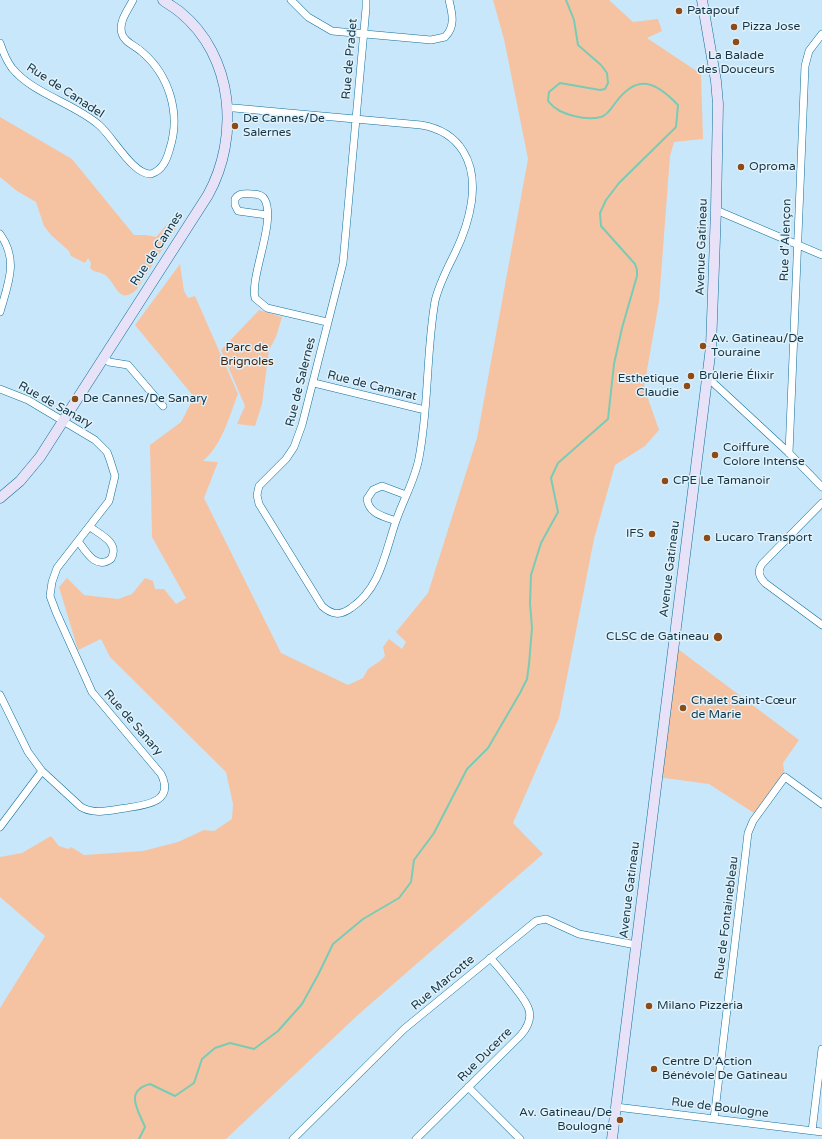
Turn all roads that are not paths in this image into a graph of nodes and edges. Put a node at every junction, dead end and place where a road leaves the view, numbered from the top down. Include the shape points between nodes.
1 (133, 0) edge
2 (163, 0) edge
3 (291, 0) edge
4 (366, 0) edge
5 (449, 0) edge
6 (702, 0) edge
7 (822, 34) edge
8 (363, 35) junction
9 (0, 43) edge
10 (227, 108) junction
11 (355, 120) junction
12 (716, 210) junction
13 (267, 215) junction
14 (0, 234) edge
15 (796, 245) junction
16 (822, 255) edge
17 (0, 312) edge
18 (327, 322) junction
19 (103, 357) junction
20 (707, 377) junction
21 (314, 383) junction
22 (0, 389) edge
23 (163, 406) dead end
24 (425, 410) junction
25 (62, 421) junction
26 (789, 452) junction
27 (822, 487) edge
28 (406, 495) junction
29 (0, 498) edge
30 (822, 503) edge
31 (396, 521) junction
32 (90, 527) junction
33 (78, 541) junction
34 (822, 625) edge
35 (0, 695) edge
36 (2, 704) edge
37 (42, 771) junction
38 (822, 804) edge
39 (0, 827) edge
40 (636, 945) junction
41 (490, 958) junction
42 (822, 1049) edge
43 (468, 1087) junction
44 (616, 1107) junction
45 (714, 1119) junction
46 (812, 1131) junction
47 (822, 1132) edge
48 (516, 1137) edge
49 (293, 1139) edge
50 (416, 1139) edge
51 (612, 1139) edge

1 - 9 street, Rue de Canadel via 122,22 122,33 126,40 147,56 162,76 169,90 174,119 174,135 168,155 162,166 151,174 137,168 103,128 92,119 21,76 8,61
2 - 10 street, Rue de Cannes via 188,20 216,59 224,81
3 - 8 street via 308,17 327,29
4 - 8 street, Rue de Pradet
5 - 8 street via 452,24 449,34 441,39
6 - 12 street, Avenue Gatineau via 717,92
7 - 15 street, Rue d'Alençon via 809,51 805,66
8 - 11 street, Rue de Pradet
10 - 11 street, Rue de Salernes
10 - 19 street, Rue de Cannes via 227,143 213,185
11 - 18 street, Rue de Salernes via 344,256
11 - 24 street, Rue de Salernes via 421,125 442,130 460,146 471,170 469,214 461,240 439,285 435,301
12 - 15 street
12 - 20 street, Avenue Gatineau via 712,330
13 - 13 street via 265,200 260,195 242,194 235,199 238,211
13 - 18 street via 254,289 255,298 267,308
14 - 17 street via 10,252 11,260 9,280
15 - 16 street
15 - 26 street, Rue d'Alençon
18 - 21 street, Rue de Salernes
19 - 23 street via 108,362 128,365
19 - 25 street, Rue de Cannes
20 - 26 street
20 - 40 street, Avenue Gatineau
21 - 24 street, Rue de Camarat
21 - 31 street, Rue de Salernes via 294,447 262,482 257,495 259,504 325,609 334,614 343,613 364,597 382,568
22 - 25 street, Rue de Sanary via 28,400
24 - 28 street, Rue de Salernes via 419,461
25 - 29 street, Rue de Cannes via 32,468
25 - 32 street, Rue de Sanary via 100,445 107,452 113,468 114,485 109,501
26 - 27 street
28 - 31 street, Rue de Salernes
28 - 31 street via 382,486 372,490 367,498 373,511
30 - 34 street via 762,564 758,572 765,583
32 - 33 street, Rue de Sanary
32 - 33 street via 113,545 111,559 102,563 97,562
33 - 37 street, Rue de Sanary via 54,574 52,604 92,692 161,774 165,784 161,796 153,803 93,812 81,807
35 - 36 street, Rue de Sanary
36 - 37 street, Rue de Sanary via 28,752
37 - 39 street
38 - 45 street, Rue de Fontainebleau via 785,776 750,826
40 - 41 street, Rue Marcotte via 580,934 546,919 530,925
40 - 44 street, Avenue Gatineau
41 - 43 street, Rue Ducerre via 526,1002 530,1015 526,1029 521,1035
41 - 49 street, Rue Marcotte via 398,1034
42 - 46 street
43 - 48 street
43 - 50 street, Rue Ducerre
44 - 45 street, Rue de Boulogne
44 - 51 street, Avenue Gatineau
45 - 46 street, Rue de Boulogne
46 - 47 street, Rue de Boulogne

